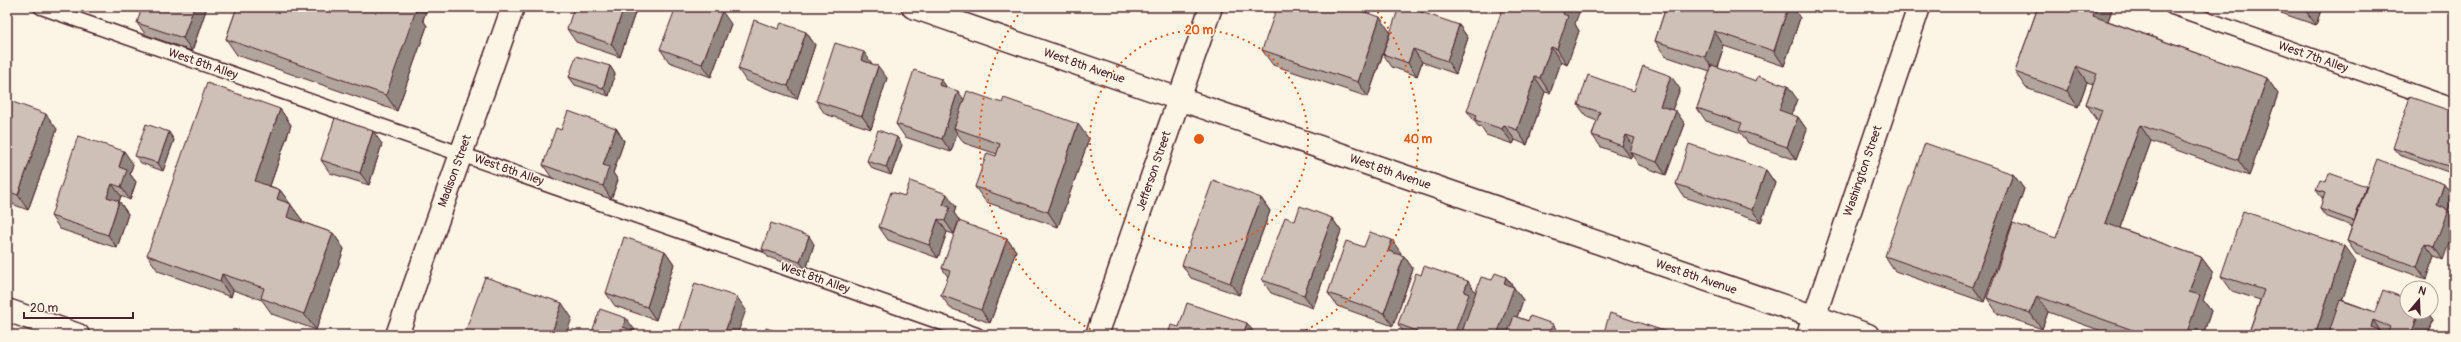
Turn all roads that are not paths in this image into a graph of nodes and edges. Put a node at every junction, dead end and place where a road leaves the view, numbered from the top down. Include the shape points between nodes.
1 (40, 7) edge
2 (513, 7) edge
3 (913, 7) edge
4 (1211, 7) edge
5 (1919, 7) edge
6 (2172, 7) edge
7 (1179, 99) junction
8 (2454, 106) edge
9 (462, 154) junction
10 (7, 310) edge
11 (1811, 326) edge
12 (78, 335) edge
13 (396, 335) edge
14 (977, 335) edge
15 (1097, 335) edge
16 (1868, 335) edge

1 - 9 lane, West 8th Alley
2 - 9 street, Madison Street
3 - 7 street, West 8th Avenue
4 - 7 street, Jefferson Street
5 - 11 street, Washington Street
6 - 8 lane, West 7th Alley
7 - 11 street, West 8th Avenue
7 - 15 street, Jefferson Street
9 - 13 street, Madison Street
9 - 14 lane, West 8th Alley
10 - 12 street
11 - 16 street, West 8th Avenue

